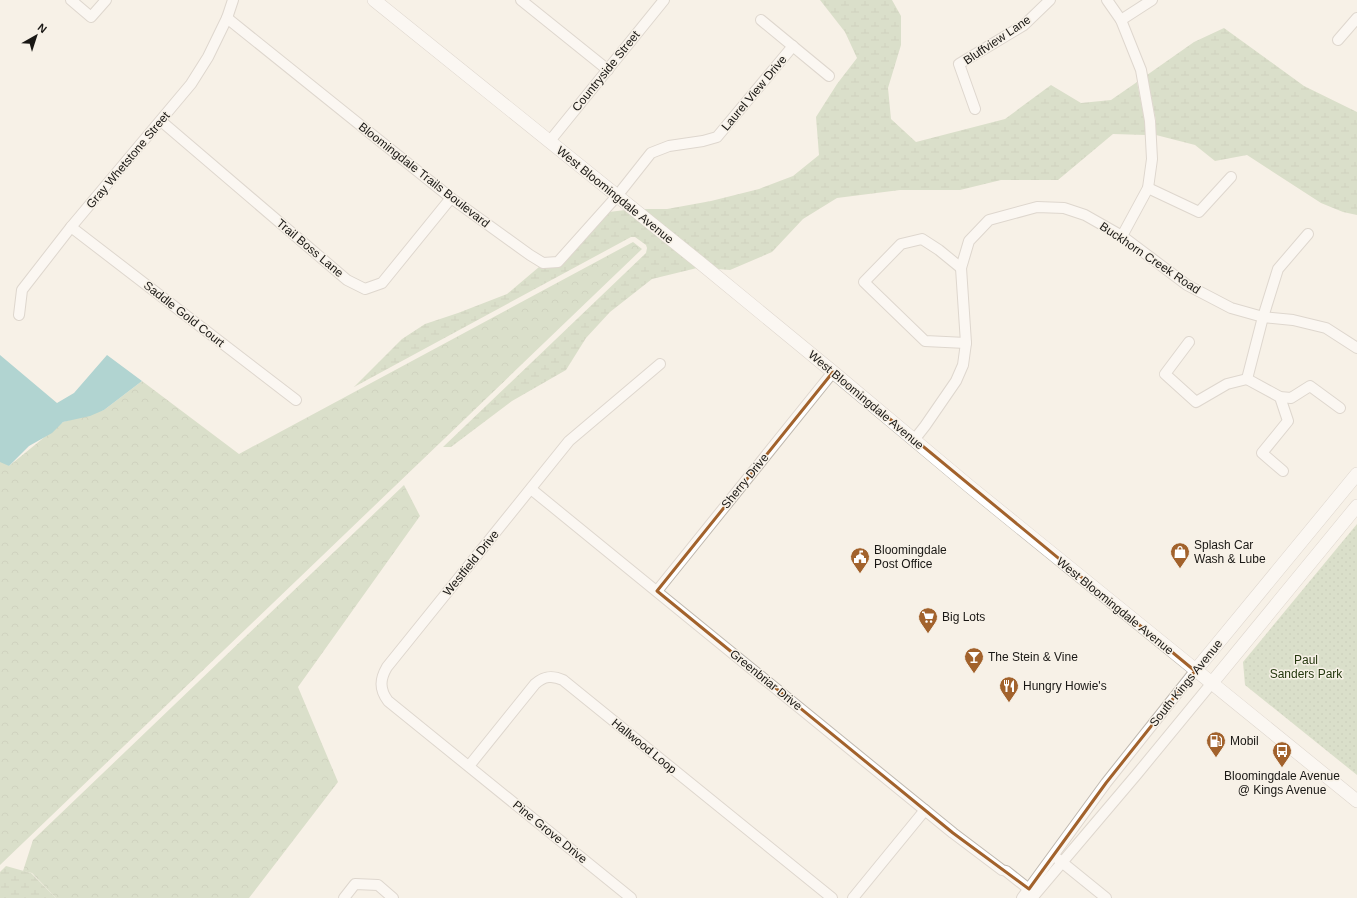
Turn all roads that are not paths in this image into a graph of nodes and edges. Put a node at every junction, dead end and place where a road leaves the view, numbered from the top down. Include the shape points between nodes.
1 (71, 0) edge
2 (106, 0) edge
3 (234, 0) edge
4 (374, 0) edge
5 (521, 0) edge
6 (664, 0) edge
7 (1050, 0) edge
8 (1107, 0) edge
9 (1152, 0) edge
10 (227, 18) junction
11 (1357, 18) edge
12 (761, 20) dead end
13 (1121, 20) junction
14 (1338, 40) dead end
15 (793, 46) junction
16 (608, 70) junction
17 (829, 76) dead end
18 (975, 109) dead end
19 (161, 121) junction
20 (549, 142) junction
21 (1231, 177) dead end
22 (1148, 188) junction
23 (617, 196) junction
24 (451, 198) junction
25 (72, 227) junction
26 (1308, 234) dead end
27 (1122, 236) junction
28 (961, 268) junction
29 (19, 315) dead end
30 (1263, 317) junction
31 (966, 342) junction
32 (1189, 342) dead end
33 (1356, 346) edge
34 (660, 364) dead end
35 (833, 372) junction
36 (1247, 379) junction
37 (1280, 397) junction
38 (296, 400) dead end
39 (1340, 408) dead end
40 (914, 440) junction
41 (1283, 471) dead end
42 (1357, 474) edge
43 (530, 489) junction
44 (1357, 506) edge
45 (657, 591) junction
46 (1195, 671) junction
47 (1211, 684) junction
48 (469, 766) junction
49 (1357, 801) edge
50 (925, 810) junction
51 (1053, 855) junction
52 (1062, 862) junction
53 (1029, 895) edge
54 (344, 898) edge
55 (393, 898) edge
56 (631, 898) edge
57 (832, 898) edge
58 (853, 898) edge
59 (1106, 898) edge

1 - 2 street via 91,17
3 - 10 street, Gray Whetstone Street
4 - 20 main road, West Bloomingdale Avenue
5 - 16 street
6 - 16 street, Countryside Street
7 - 18 street, Bluffview Lane via 1024,25 959,64
8 - 13 street
9 - 13 street
10 - 19 street, Gray Whetstone Street via 191,84
10 - 24 street, Bloomingdale Trails Boulevard
11 - 14 street
12 - 15 street
13 - 22 street via 1140,70 1150,122 1152,159
15 - 17 street
15 - 23 street, Laurel View Drive via 717,137 669,146 652,153
16 - 20 street, Countryside Street
19 - 24 street, Trail Boss Lane via 347,280 365,289 382,283
19 - 25 street, Gray Whetstone Street
20 - 23 main road, West Bloomingdale Avenue
21 - 22 street via 1199,212
22 - 27 street
23 - 24 street, Bloomingdale Trails Boulevard via 558,262 543,263
23 - 35 main road, West Bloomingdale Avenue
25 - 29 street, Gray Whetstone Street via 22,290
25 - 38 street, Saddle Gold Court
26 - 30 street via 1278,269
27 - 28 street, Buckhorn Creek Road via 1085,215 1064,208 1037,208 989,220 969,241
27 - 30 street, Buckhorn Creek Road via 1187,285 1232,308
28 - 31 street, Buckhorn Creek Road
28 - 31 street via 922,239 901,244 864,282 925,341
30 - 33 street, Buckhorn Creek Road via 1293,320 1326,328
30 - 36 street
31 - 40 street, Buckhorn Creek Road via 963,365 956,381
32 - 36 street via 1165,374 1196,402 1227,384
34 - 43 street, Westfield Drive via 569,441
35 - 40 main road, West Bloomingdale Avenue
35 - 45 street, Sherry Drive
36 - 37 street
37 - 39 street via 1291,398 1310,386
37 - 41 street via 1288,421 1262,453
40 - 46 main road, West Bloomingdale Avenue
42 - 46 main road, South Kings Avenue
43 - 45 street, Greenbriar Drive
43 - 48 street, Westfield Drive via 387,667 382,678 382,689 388,700
44 - 47 main road, South Kings Avenue
45 - 50 street, Greenbriar Drive
46 - 47 main road, West Bloomingdale Avenue
46 - 51 street, South Kings Avenue via 1110,777
47 - 49 main road, West Bloomingdale Avenue
47 - 52 street, South Kings Avenue
48 - 56 street, Pine Grove Drive
48 - 57 street, Hallwood Loop via 534,684 548,676 558,678
50 - 53 street, Greenbriar Drive via 1002,870 1006,870
50 - 58 street
51 - 52 street
51 - 53 street, South Kings Avenue
52 - 53 street, South Kings Avenue
52 - 59 street
54 - 55 street via 355,884 378,886

